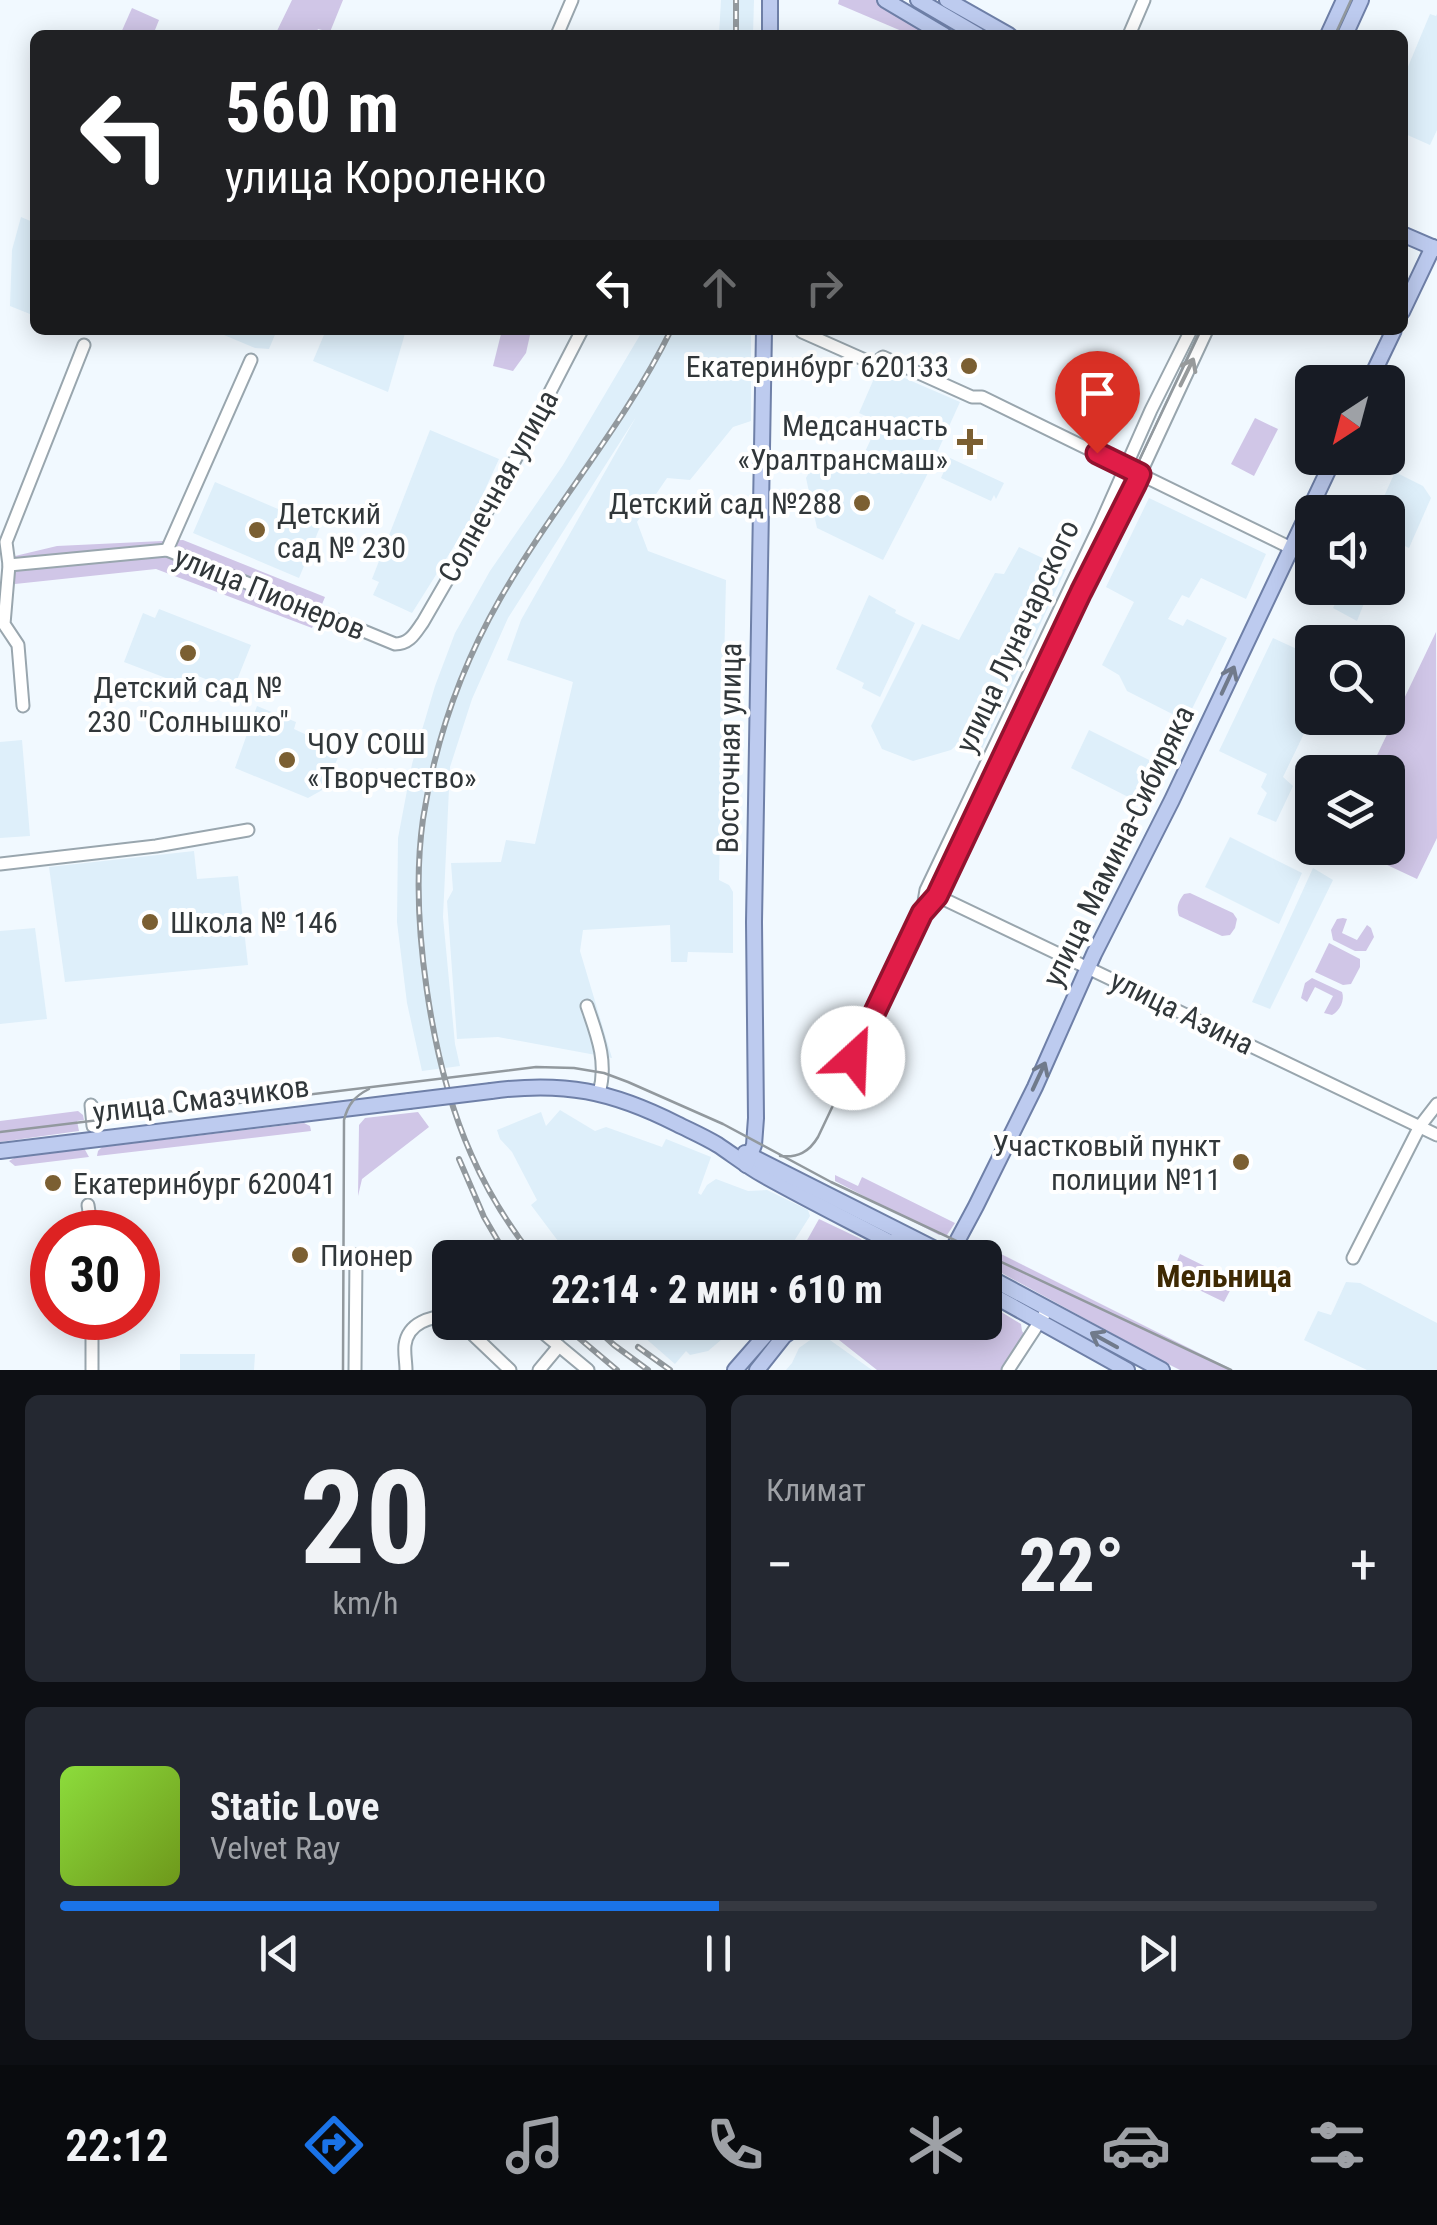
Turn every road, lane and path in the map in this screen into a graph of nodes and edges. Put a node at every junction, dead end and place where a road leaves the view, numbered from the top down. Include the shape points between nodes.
1 (572, 0) edge
2 (770, 0) edge
3 (885, 0) edge
4 (918, 0) edge
5 (946, 0) edge
6 (1144, 0) edge
7 (1344, 0) edge
8 (1361, 0) edge
9 (559, 30) edge
10 (770, 30) edge
11 (936, 30) edge
12 (969, 30) edge
13 (1000, 30) edge
14 (1130, 30) edge
15 (1330, 30) edge
16 (1347, 30) edge
17 (1408, 236) edge
18 (1436, 245) edge
19 (1408, 300) edge
20 (579, 335) edge
21 (764, 335) edge
22 (809, 335) edge
23 (1189, 335) edge
24 (1205, 335) edge
25 (1392, 335) edge
26 (84, 345) dead end
27 (251, 360) dead end
28 (1378, 365) edge
29 (1126, 467) junction
30 (1140, 474) junction
31 (1326, 475) edge
32 (3, 542) edge
33 (1291, 548) junction
34 (168, 550) junction
35 (9, 565) junction
36 (409, 640) joint
37 (22, 706) dead end
38 (248, 830) dead end
39 (0, 864) edge
40 (932, 893) junction
41 (1088, 968) junction
42 (587, 1006) dead end
43 (853, 1058) dead end
44 (599, 1092) junction
45 (1437, 1104) edge
46 (92, 1106) dead end
47 (93, 1126) dead end
48 (1420, 1126) junction
49 (1437, 1135) edge
50 (0, 1152) edge
51 (748, 1160) junction
52 (88, 1205) dead end
53 (89, 1210) edge
54 (900, 1239) edge
55 (958, 1240) edge
56 (356, 1255) dead end
57 (1353, 1258) dead end
58 (1002, 1287) edge
59 (1002, 1298) edge
60 (1043, 1316) junction
61 (432, 1320) edge
62 (92, 1340) edge
63 (482, 1340) edge
64 (552, 1340) edge
65 (761, 1340) edge
66 (780, 1340) edge
67 (559, 1346) junction
68 (92, 1370) edge
69 (355, 1370) edge
70 (406, 1370) edge
71 (510, 1370) edge
72 (539, 1370) edge
73 (588, 1370) edge
74 (735, 1370) edge
75 (757, 1370) edge
76 (1008, 1370) edge
77 (1126, 1370) edge
78 (1162, 1370) edge

1 - 9 street
2 - 10 main road
3 - 11 main road
4 - 12 main road
5 - 13 main road
6 - 14 street
7 - 15 main road
8 - 16 main road
17 - 18 main road
18 - 19 main road
20 - 36 street, Солнечная улица via 501,487
21 - 51 main road, Восточная улица via 756,1118
22 - 29 street via 982,398
23 - 29 street, улица Луначарского
30 -> 24 street, улица Луначарского
25 - 28 main road
26 - 32 street
27 - 34 street
29 - 30 street
29 - 40 street, улица Луначарского
30 - 33 street
30 - 40 street, улица Луначарского
31 - 33 main road, улица Мамина-Сибиряка
32 - 35 street
41 -> 33 main road, улица Мамина-Сибиряка
34 - 35 street, улица Пионеров
34 - 36 street, улица Пионеров via 395,644
35 - 37 street via 4,624 18,645
38 - 39 street
40 - 41 street, улица Азина
40 - 43 street, улица Луначарского
41 - 48 street, улица Азина
55 -> 41 main road, улица Мамина-Сибиряка
42 - 44 street via 604,1070
44 - 50 main road, улица Смазчиков, bridge via 526,1086
44 - 51 main road, улица Смазчиков
45 - 48 street
46 - 47 street
48 - 49 street, улица Азина
48 - 57 street
51 - 54 main road, улица Смазчиков
52 - 53 street
56 - 69 street
58 - 60 main road
59 - 60 main road
60 - 76 street
60 - 77 main road
78 -> 60 main road
61 - 70 street via 414,1326
62 - 68 street
63 - 71 street
64 - 67 street
65 - 74 main road
66 - 75 main road
67 - 72 street
67 - 73 street

